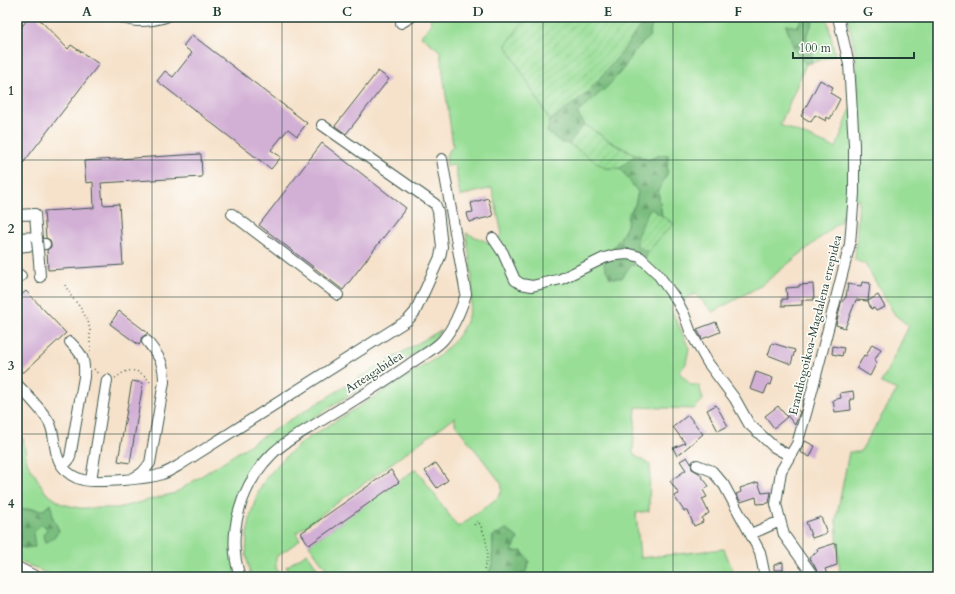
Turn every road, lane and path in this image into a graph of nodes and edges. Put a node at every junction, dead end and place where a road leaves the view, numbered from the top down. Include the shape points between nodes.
1 (121, 17) edge
2 (166, 17) edge
3 (411, 17) edge
4 (838, 17) edge
5 (401, 23) dead end
6 (322, 125) dead end
7 (442, 159) dead end
8 (232, 214) dead end
9 (17, 215) edge
10 (17, 238) edge
11 (493, 238) dead end
12 (40, 240) junction
13 (17, 246) edge
14 (40, 277) dead end
15 (65, 285) dead end
16 (338, 295) dead end
17 (147, 341) dead end
18 (70, 342) dead end
19 (90, 356) dead end
20 (92, 363) dead end
21 (107, 380) junction
22 (150, 382) dead end
23 (17, 384) edge
24 (790, 456) junction
25 (697, 465) dead end
26 (62, 466) junction
27 (127, 479) junction
28 (91, 480) junction
29 (780, 521) junction
30 (474, 525) dead end
31 (751, 534) junction
32 (17, 567) edge
33 (37, 577) edge
34 (240, 577) edge
35 (482, 577) edge
36 (765, 577) edge
37 (814, 577) edge

1 - 2 street via 137,21 153,21
3 - 5 street
4 - 24 street, Erandiogoikoa-Magdalena errepidea via 848,64 853,137 854,193 850,244 808,410 797,444
6 - 27 street via 435,204 442,247 415,312 408,320 178,466 162,475
7 - 34 street, Arteagabidea via 466,294 460,314 442,340 402,370 282,445 271,455 257,472 240,505 235,531 235,549
8 - 16 street
9 - 12 street via 35,214
10 - 12 street
11 - 24 street via 503,253 514,280 526,285 545,284 561,279 615,254 640,257 657,273 677,301 690,333 704,357 749,424 774,447
12 - 13 street
12 - 14 street, bridge
15 - 19 path via 88,321
17 - 27 street via 162,362 164,382 150,463 139,476
18 - 26 street via 82,356 84,377 70,457
20 - 21 path via 94,370
21 - 22 path via 130,370 144,374
21 - 28 street
23 - 26 street via 49,422 55,452
24 - 29 street, Erandiogoikoa-Magdalena errepidea via 781,471 776,504
25 - 31 street via 712,471 724,485
26 - 28 street via 74,477
27 - 28 street
29 - 31 street
29 - 37 street, Erandiogoikoa-Magdalena errepidea via 784,535
30 - 35 path via 478,521 487,541 487,562
31 - 36 street via 760,552
32 - 33 street

